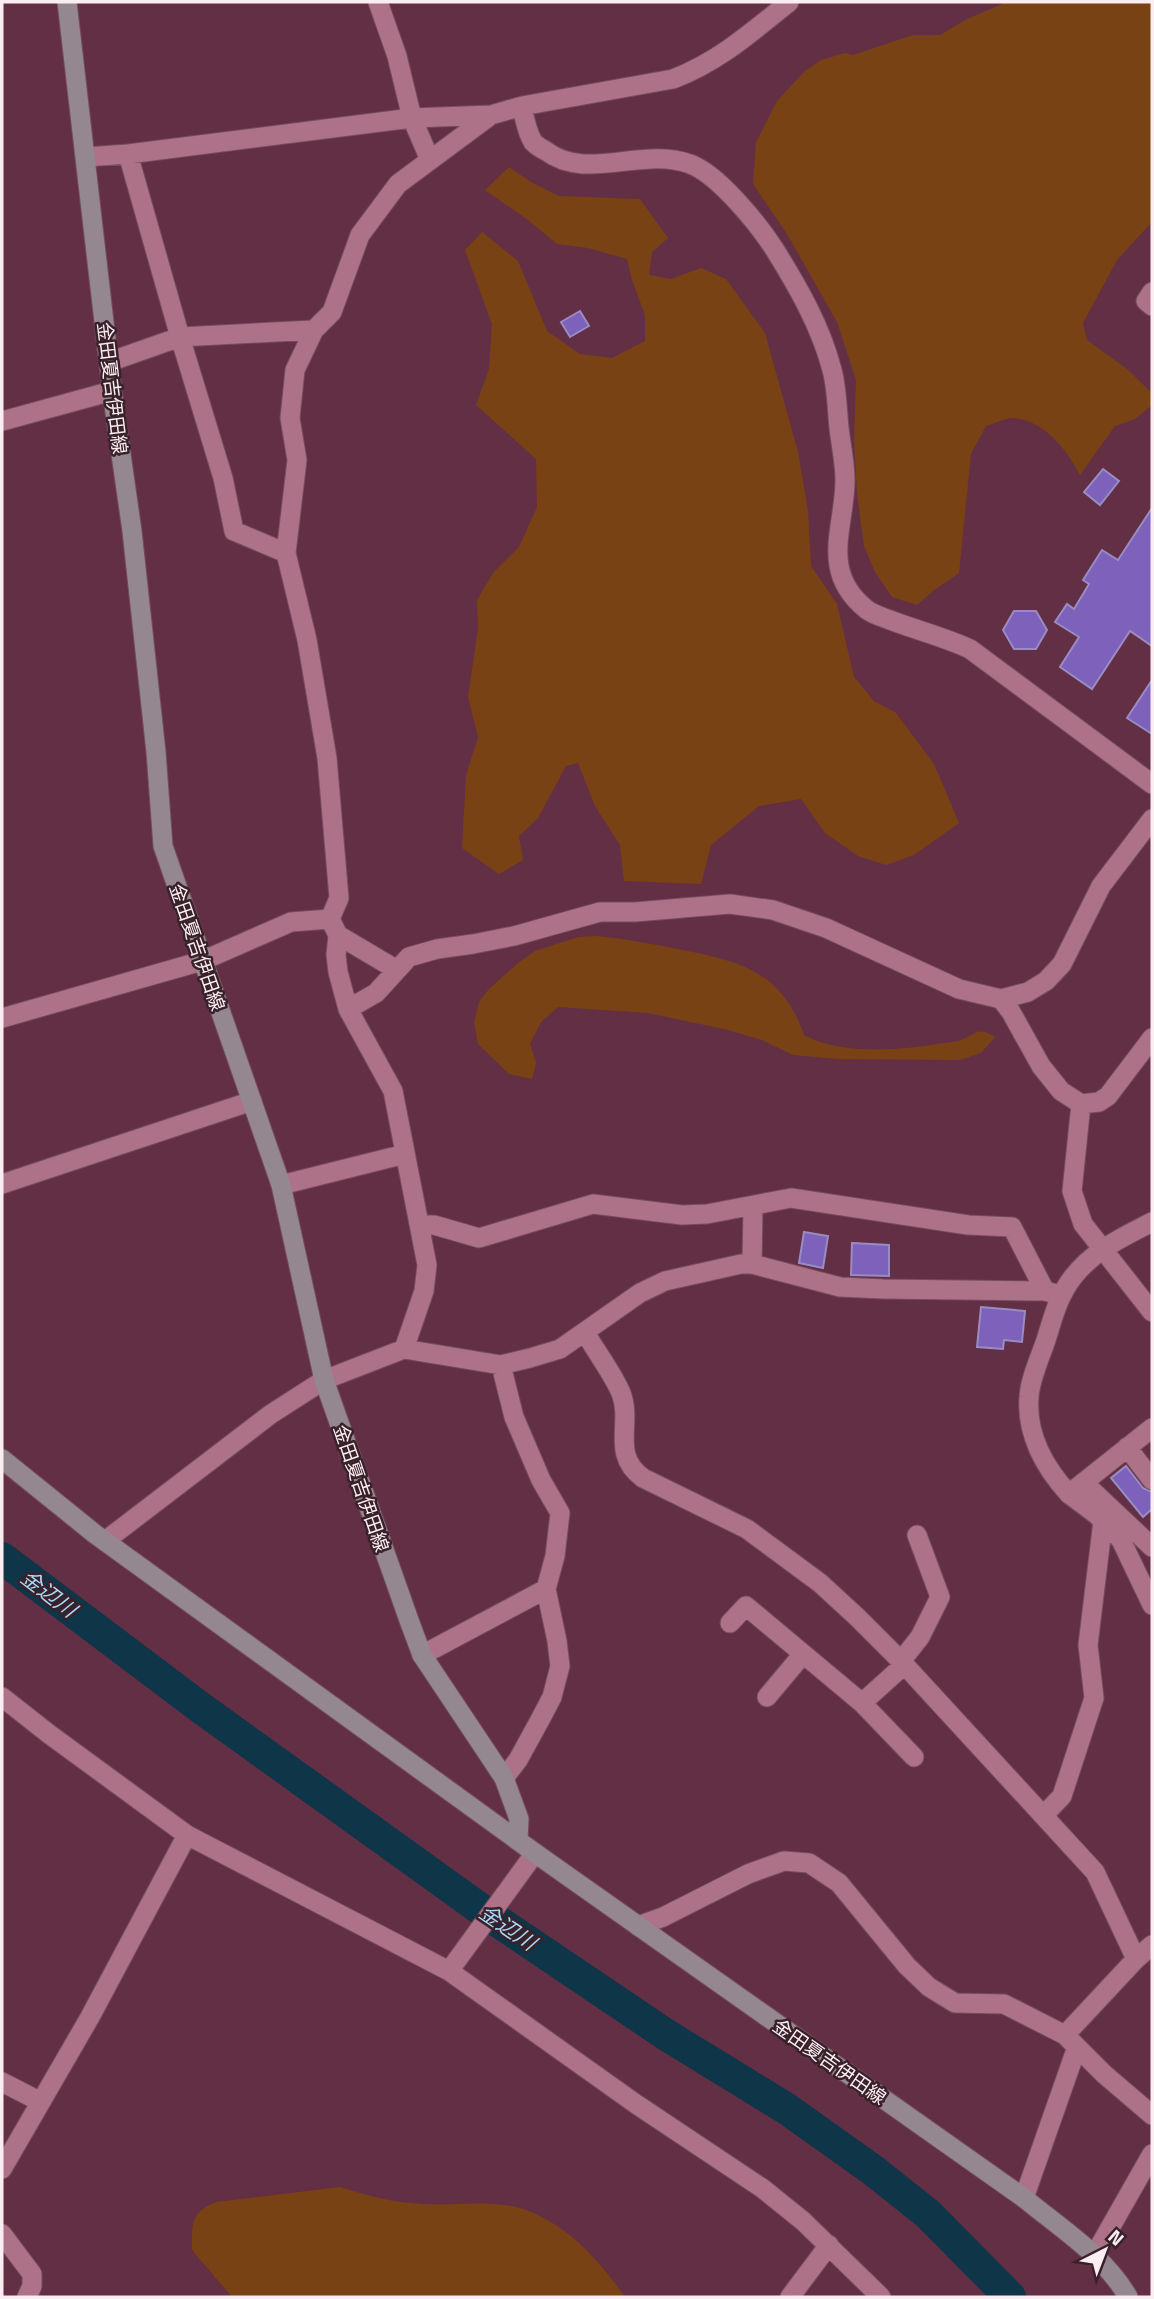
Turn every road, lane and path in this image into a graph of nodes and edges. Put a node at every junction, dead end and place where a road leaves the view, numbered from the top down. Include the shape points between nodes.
1 (66, 2) edge
2 (378, 2) edge
3 (789, 2) edge
4 (522, 106) junction
5 (491, 115) junction
6 (412, 118) junction
7 (128, 154) junction
8 (86, 157) junction
9 (430, 160) junction
10 (1152, 292) edge
11 (1152, 306) edge
12 (314, 330) junction
13 (180, 337) junction
14 (109, 362) junction
15 (113, 391) junction
16 (2, 421) edge
17 (286, 553) junction
18 (1152, 784) edge
19 (1152, 819) edge
20 (334, 927) junction
21 (202, 961) junction
22 (397, 970) junction
23 (1001, 999) junction
24 (348, 1009) junction
25 (2, 1017) edge
26 (1152, 1038) edge
27 (252, 1101) junction
28 (1081, 1104) junction
29 (405, 1154) junction
30 (2, 1184) edge
31 (281, 1185) junction
32 (753, 1207) junction
33 (1152, 1222) edge
34 (419, 1225) junction
35 (1103, 1248) junction
36 (752, 1264) junction
37 (1052, 1293) junction
38 (1150, 1303) edge
39 (585, 1332) junction
40 (404, 1349) junction
41 (501, 1365) junction
42 (324, 1380) junction
43 (1152, 1428) edge
44 (1127, 1447) junction
45 (2, 1459) edge
46 (1152, 1480) edge
47 (1076, 1488) junction
48 (1102, 1521) junction
49 (916, 1535) dead end
50 (105, 1541) junction
51 (1152, 1547) edge
52 (546, 1589) junction
53 (1152, 1605) edge
54 (730, 1623) dead end
55 (803, 1654) junction
56 (422, 1655) junction
57 (903, 1663) junction
58 (2, 1697) edge
59 (767, 1697) dead end
60 (862, 1703) junction
61 (914, 1758) dead end
62 (504, 1778) junction
63 (1044, 1815) junction
64 (187, 1835) junction
65 (518, 1840) junction
66 (531, 1858) junction
67 (638, 1926) junction
68 (1152, 1945) edge
69 (1136, 1958) junction
70 (455, 1963) junction
71 (1071, 2041) junction
72 (2, 2082) edge
73 (39, 2101) junction
74 (1152, 2115) edge
75 (1152, 2154) edge
76 (2, 2169) edge
77 (1024, 2198) junction
78 (2, 2234) edge
79 (829, 2245) junction
80 (1094, 2256) junction
81 (27, 2297) edge
82 (790, 2297) edge
83 (881, 2297) edge
84 (1128, 2297) edge

1 - 8 main road, 金田夏吉伊田線
2 - 6 street
3 - 4 street via 723,55 695,71
4 - 5 street
4 - 18 street via 534,142 553,157 597,165 625,159 674,159 708,174 735,200 768,241 800,293 833,371 845,481 836,544 841,574 851,594 867,611 970,649
5 - 6 street
5 - 9 street
6 - 7 street
6 - 9 street
7 - 8 street
7 - 13 street
8 - 14 main road, 金田夏吉伊田線
9 - 12 street via 398,184 360,235 332,312
10 - 11 street via 1146,301
12 - 13 street
12 - 17 street via 295,370 290,418 297,460
13 - 14 street
13 - 17 street via 223,478 234,531
14 - 15 main road, 金田夏吉伊田線
15 - 16 street
15 - 21 main road, 金田夏吉伊田線 via 132,531 163,846
17 - 20 street via 307,640 327,758 340,898
19 - 23 street via 1101,886 1062,964 1028,992
20 - 21 street via 292,922
20 - 22 street
20 - 24 street via 338,972
21 - 25 street
21 - 27 main road, 金田夏吉伊田線
22 - 23 street via 409,957 437,948 514,936 600,912 730,904 773,910 826,928 959,989
22 - 24 street via 376,993
23 - 28 street via 1041,1066 1061,1091
24 - 29 street via 393,1091
26 - 28 street via 1108,1096
27 - 30 street
27 - 31 main road, 金田夏吉伊田線
28 - 35 street via 1072,1191 1083,1224
29 - 31 street
29 - 34 street
31 - 42 main road, 金田夏吉伊田線
32 - 34 street via 681,1215 593,1204 479,1237
32 - 36 street
32 - 37 street via 791,1198 1012,1227
33 - 35 street
34 - 40 street via 427,1265 424,1291
35 - 37 street
35 - 38 street
36 - 37 street via 840,1287
36 - 39 street via 665,1281
37 - 47 street via 1029,1396 1031,1428 1044,1463
39 - 41 street via 559,1349
39 - 57 street via 622,1395 626,1461 633,1471 747,1529 820,1583
40 - 41 street
40 - 42 street
41 - 52 street via 514,1418 560,1513
42 - 50 street via 271,1414
42 - 56 main road, 金田夏吉伊田線
43 - 44 street
44 - 46 street
44 - 47 street
45 - 50 main road, 金田夏吉伊田線
47 - 48 street
47 - 51 street
48 - 53 street via 1121,1540
48 - 63 street via 1088,1645 1094,1698 1062,1796
49 - 57 street via 940,1597
50 - 65 main road, 金田夏吉伊田線
52 - 56 street
52 - 62 street via 560,1666 552,1697
54 - 55 street via 746,1606
55 - 59 street
55 - 60 street
56 - 62 main road, 金田夏吉伊田線
57 - 60 street
57 - 63 street
58 - 64 street
60 - 61 street
62 - 65 main road, 金田夏吉伊田線 via 519,1819
63 - 69 street via 1095,1872
64 - 70 street
64 - 73 street via 90,2017
65 - 66 main road, 金田夏吉伊田線
66 - 67 main road, 金田夏吉伊田線
66 - 70 street
67 - 71 street via 748,1874 784,1861 809,1863 839,1883 929,1987 955,2003 1004,2004
67 - 77 main road, 金田夏吉伊田線
68 - 69 street
69 - 71 street
70 - 79 street via 636,2104 762,2188
71 - 74 street
71 - 77 street
72 - 73 street
73 - 76 street
75 - 80 street
77 - 80 main road, 金田夏吉伊田線
78 - 81 street via 32,2274
79 - 82 street
79 - 83 street
80 - 84 main road, 金田夏吉伊田線

